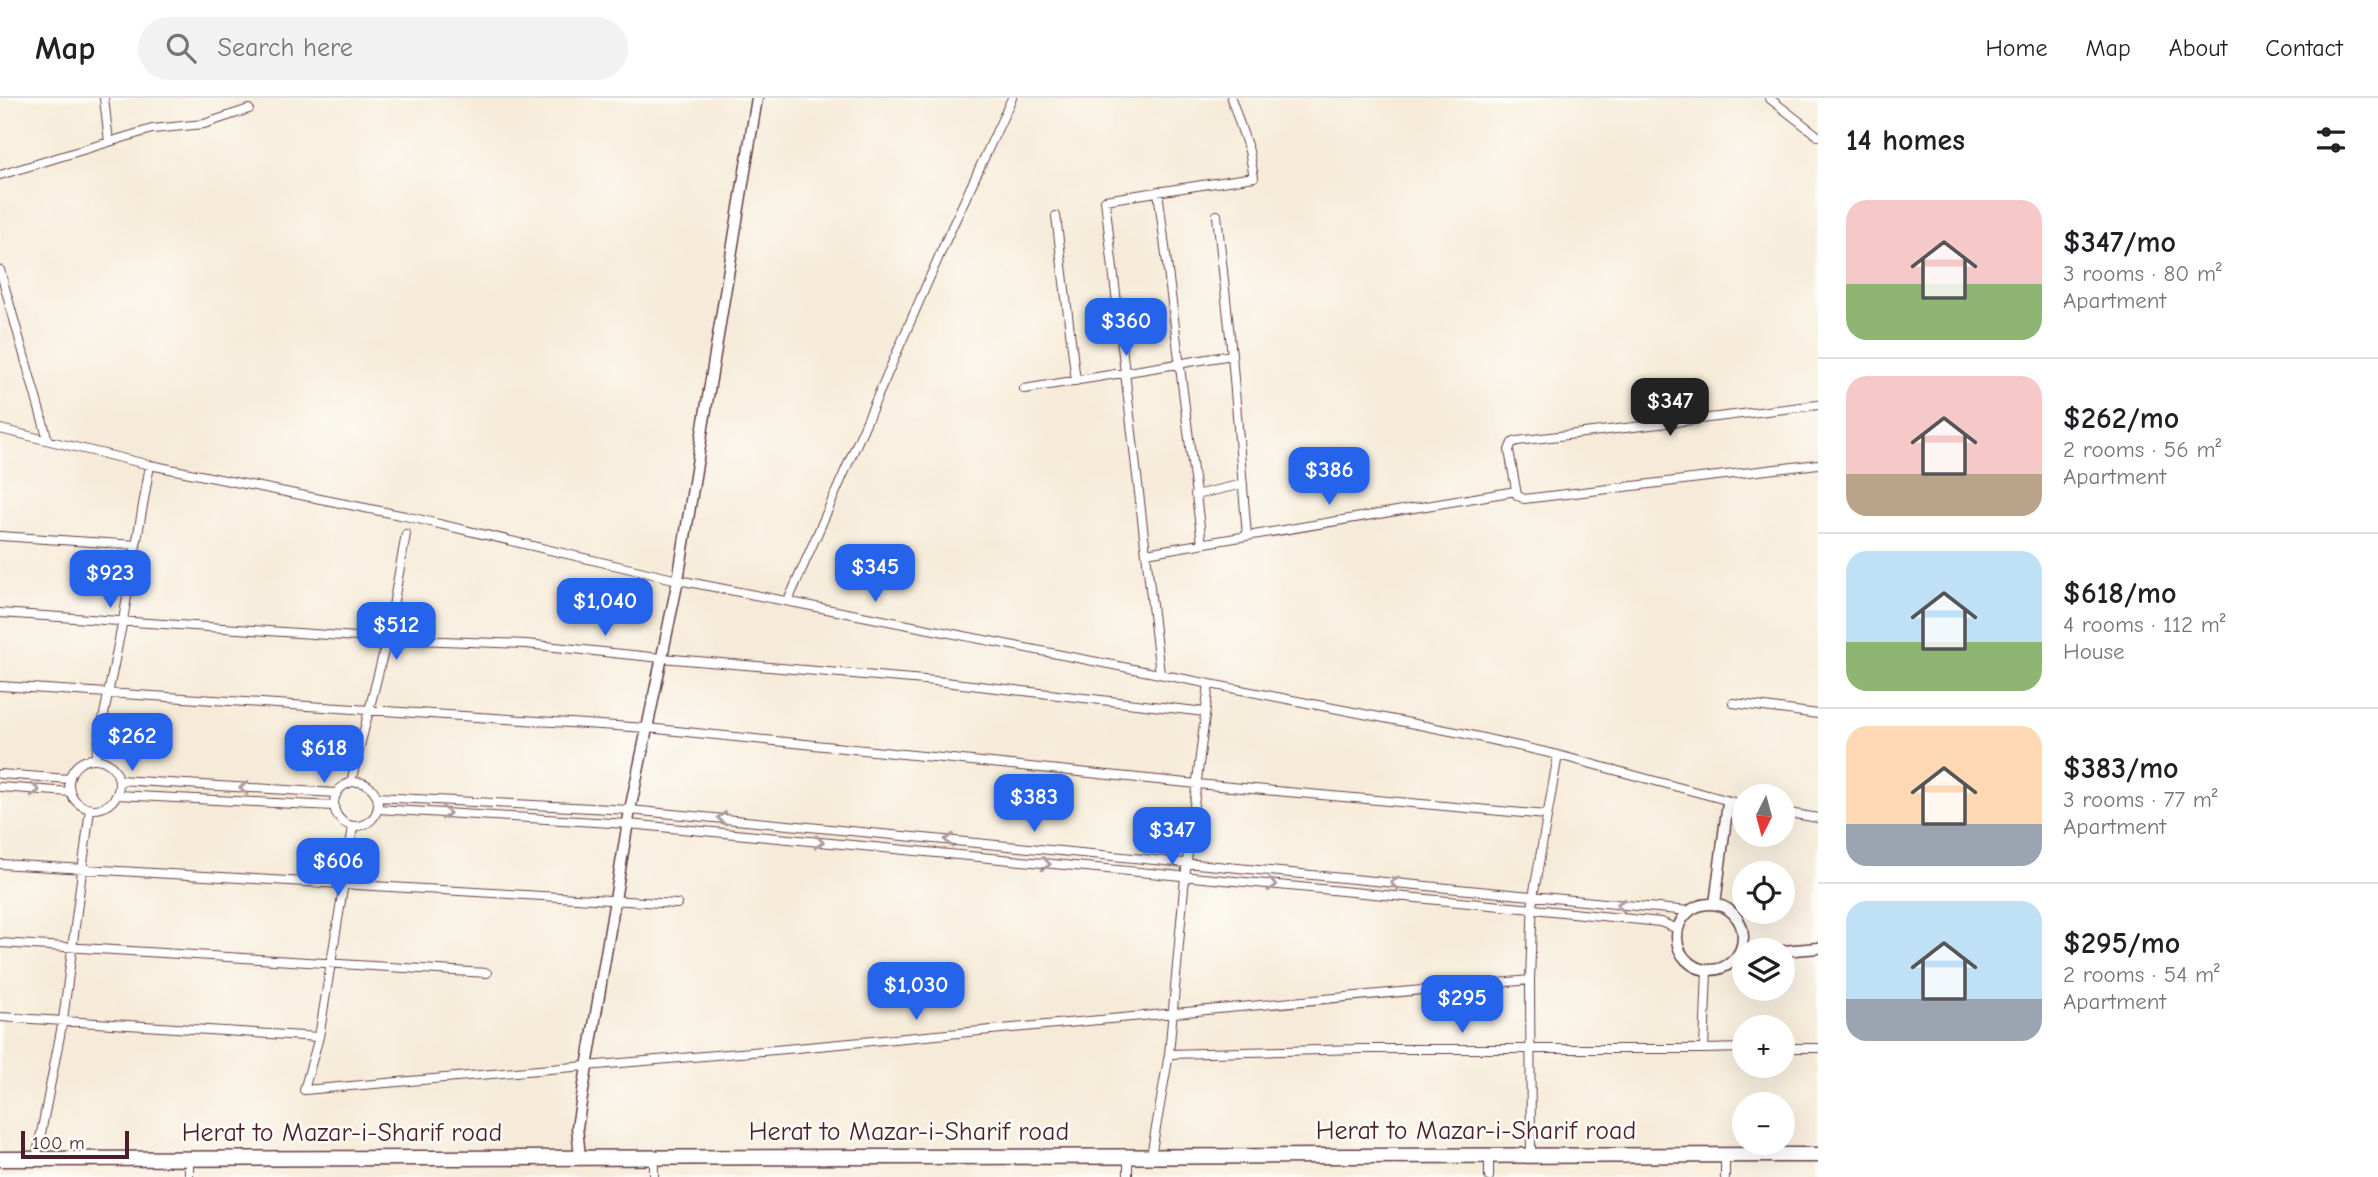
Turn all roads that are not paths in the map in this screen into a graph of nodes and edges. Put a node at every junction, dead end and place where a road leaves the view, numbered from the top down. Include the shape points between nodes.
1 (104, 98) edge
2 (757, 98) edge
3 (1012, 98) edge
4 (1231, 98) edge
5 (1769, 98) edge
6 (249, 109) dead end
7 (1818, 136) edge
8 (109, 142) junction
9 (0, 175) edge
10 (1158, 191) junction
11 (1217, 215) dead end
12 (1056, 216) dead end
13 (0, 270) edge
14 (1232, 355) junction
15 (1180, 364) junction
16 (1125, 373) junction
17 (1076, 381) junction
18 (1024, 389) dead end
19 (1818, 405) edge
20 (0, 429) edge
21 (48, 440) junction
22 (150, 464) junction
23 (1818, 464) edge
24 (1243, 484) junction
25 (1516, 491) junction
26 (1195, 495) junction
27 (407, 534) dead end
28 (0, 536) edge
29 (1247, 536) junction
30 (1202, 543) junction
31 (136, 545) junction
32 (1146, 553) junction
33 (678, 580) junction
34 (788, 601) junction
35 (0, 613) edge
36 (123, 620) junction
37 (387, 639) junction
38 (662, 659) junction
39 (1160, 674) junction
40 (1209, 684) junction
41 (0, 686) edge
42 (108, 693) junction
43 (1733, 703) dead end
44 (370, 710) junction
45 (1205, 712) junction
46 (1818, 714) edge
47 (647, 728) junction
48 (1558, 755) junction
49 (95, 759) junction
50 (0, 774) edge
51 (69, 779) junction
52 (119, 780) junction
53 (351, 782) junction
54 (1197, 784) junction
55 (0, 788) edge
56 (70, 792) junction
57 (336, 793) junction
58 (117, 794) junction
59 (377, 797) junction
60 (1728, 802) junction
61 (1732, 803) edge
62 (333, 806) junction
63 (90, 809) junction
64 (378, 809) junction
65 (630, 810) junction
66 (1796, 814) edge
67 (1546, 815) junction
68 (1818, 818) edge
69 (628, 824) junction
70 (353, 827) junction
71 (1188, 863) junction
72 (0, 864) edge
73 (83, 869) junction
74 (1185, 877) junction
75 (343, 884) junction
76 (1533, 897) junction
77 (615, 900) junction
78 (677, 904) dead end
79 (1715, 904) junction
80 (1532, 909) junction
81 (1689, 911) junction
82 (1678, 929) junction
83 (1741, 938) edge
84 (0, 943) edge
85 (73, 947) junction
86 (1818, 948) edge
87 (1795, 950) edge
88 (1732, 962) edge
89 (330, 964) junction
90 (1707, 970) junction
91 (487, 973) dead end
92 (1531, 980) junction
93 (1174, 1012) junction
94 (0, 1017) edge
95 (63, 1020) junction
96 (318, 1037) junction
97 (1732, 1048) edge
98 (1795, 1048) edge
99 (1818, 1048) edge
100 (1531, 1049) junction
101 (1704, 1049) junction
102 (1169, 1054) junction
103 (589, 1064) junction
104 (1725, 1155) junction
105 (1818, 1155) edge
106 (1128, 1156) junction
107 (1151, 1156) junction
108 (1489, 1156) junction
109 (1531, 1156) junction
110 (580, 1157) junction
111 (654, 1157) junction
112 (36, 1158) junction
113 (189, 1158) junction
114 (0, 1159) edge
115 (189, 1177) edge
116 (654, 1177) edge
117 (1128, 1177) edge
118 (1489, 1177) edge
119 (1726, 1177) edge

1 - 8 street
2 - 33 street
3 - 34 street
4 - 10 street via 1254,177
5 - 7 street
6 - 8 street via 204,124 152,129
8 - 9 street
10 - 15 street
10 - 16 street via 1105,200
11 - 14 street
12 - 17 street
13 - 21 street
14 - 15 street
14 - 24 street
15 - 16 street
15 - 26 street
16 - 17 street
16 - 32 street
17 - 18 street
19 - 25 street via 1512,443 1509,450
20 - 21 street
21 - 22 street
22 - 31 street
22 - 33 street via 405,516
23 - 25 street via 1524,499
24 - 26 street
24 - 29 street
25 - 29 street
26 - 30 street
27 - 37 street
28 - 31 street
29 - 30 street
30 - 32 street
31 - 36 street
32 - 39 street
33 - 34 street
33 - 38 street
34 - 39 street
35 - 36 street
36 - 37 street
36 - 42 street
37 - 38 street via 526,644
37 - 44 street
38 - 45 street via 936,681
38 - 47 street
39 - 40 street
40 - 45 street
40 - 48 street
41 - 42 street
42 - 44 street
42 - 49 street
43 - 46 street
44 - 47 street
44 - 53 street
45 - 54 street
47 - 54 street
47 - 65 street
48 - 60 street
48 - 67 street
49 - 51 street via 78,764
49 - 52 street via 111,765
50 - 51 street
51 - 56 street
57 -> 52 street
52 - 58 street
53 - 57 street
53 - 59 street via 364,783
54 - 67 street
54 - 71 street
55 -> 56 street
56 - 63 street via 78,804
57 - 62 street
58 - 62 street
58 - 63 street via 103,808
59 - 64 street
59 - 65 street
60 - 61 street
60 - 79 street
62 - 70 street via 342,822
63 - 73 street
64 -> 69 street
64 - 70 street via 369,822
65 - 69 street
71 -> 65 street
66 - 68 street
67 - 76 street
69 -> 74 street
69 - 77 street
70 - 75 street
71 - 74 street
76 -> 71 street
72 - 73 street
73 - 75 street
73 - 85 street
74 -> 80 street
74 - 93 street
75 - 77 street
75 - 89 street
76 - 80 street
81 -> 76 street
77 - 78 street
77 - 103 street
79 - 81 street
79 - 83 street via 1735,915
80 - 82 street via 1660,922
80 - 92 street
81 - 82 street
82 - 90 street via 1683,957
84 - 85 street
85 - 89 street
85 - 95 street
86 - 87 street
88 - 90 street
89 - 91 street
89 - 96 street
90 - 101 street
92 - 93 street
92 - 100 street
93 - 102 street
93 - 103 street
94 - 95 street
95 - 96 street
95 - 112 street
96 - 103 street via 304,1090
97 - 101 street
98 - 99 street
100 - 101 street
100 - 102 street
100 - 109 street
102 - 107 street
103 - 110 street via 577,1127
104 - 105 highway, Herat to Mazar-i-Sharif road
104 - 109 highway, Herat to Mazar-i-Sharif road
104 - 119 street
106 - 107 highway, Herat to Mazar-i-Sharif road
106 - 111 highway, Herat to Mazar-i-Sharif road
106 - 117 street
107 - 108 highway, Herat to Mazar-i-Sharif road
108 - 109 highway, Herat to Mazar-i-Sharif road
108 - 118 street
110 - 111 highway, Herat to Mazar-i-Sharif road
110 - 113 highway, Herat to Mazar-i-Sharif road
111 - 116 street
112 - 113 highway, Herat to Mazar-i-Sharif road
112 - 114 highway, Herat to Mazar-i-Sharif road
113 - 115 street

